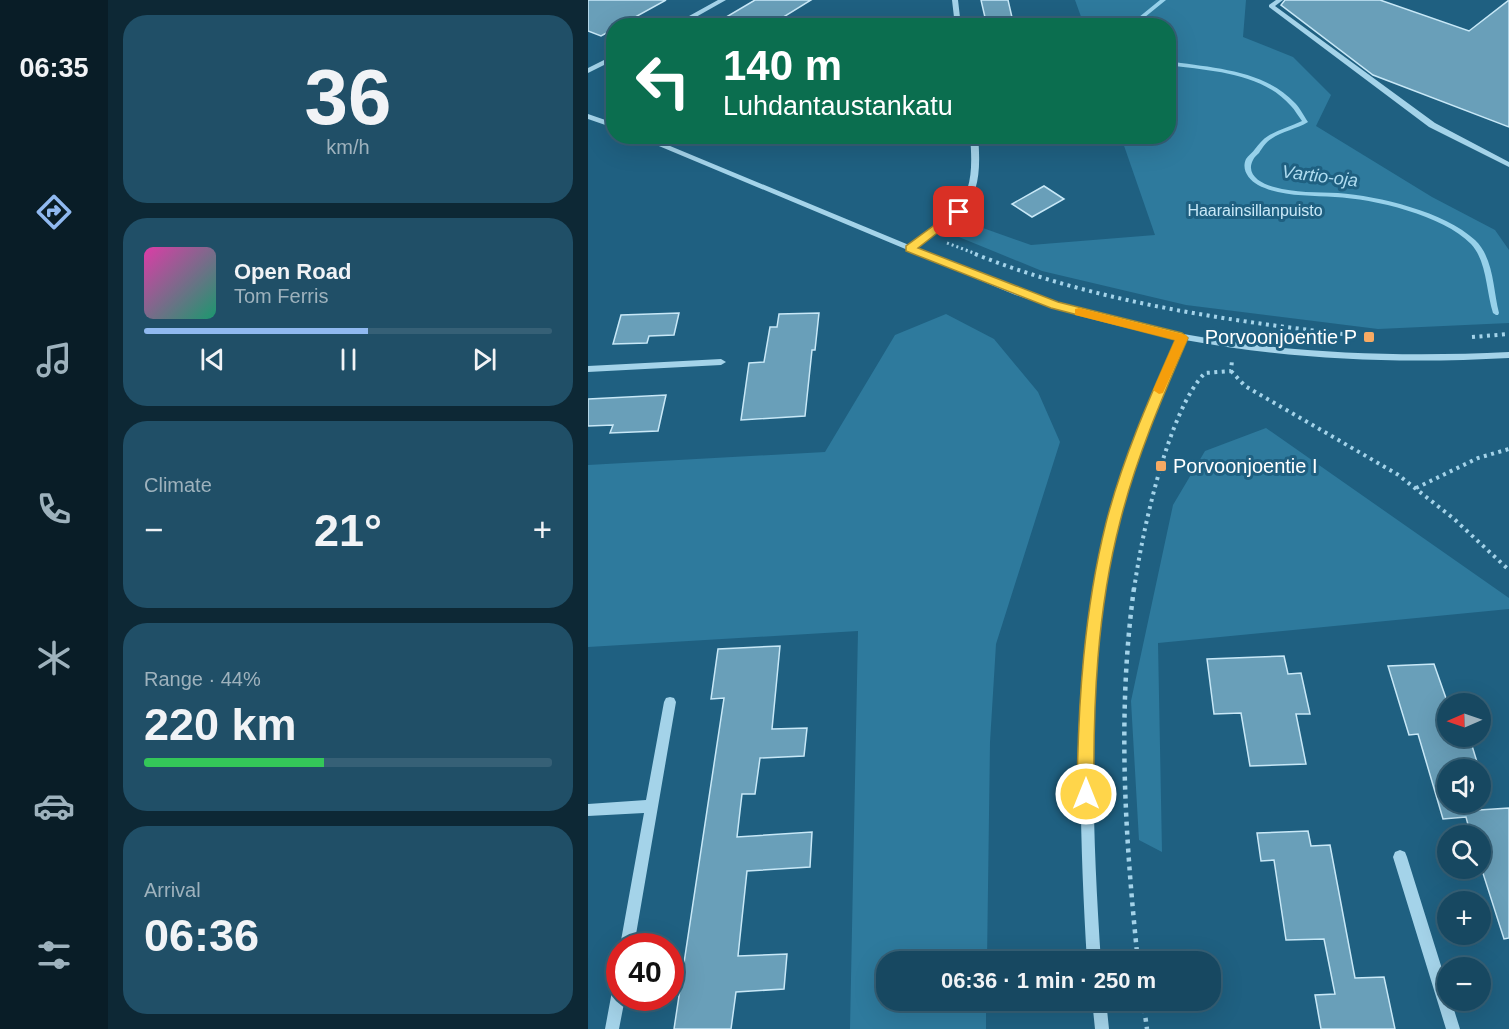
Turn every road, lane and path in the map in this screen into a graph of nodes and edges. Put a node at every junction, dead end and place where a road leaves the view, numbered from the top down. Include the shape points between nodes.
1 (723, 0) edge
2 (955, 0) edge
3 (1280, 0) edge
4 (689, 18) edge
5 (957, 18) edge
6 (606, 61) edge
7 (588, 70) edge
8 (588, 116) edge
9 (606, 123) edge
10 (657, 144) edge
11 (975, 144) edge
12 (1509, 165) edge
13 (928, 236) junction
14 (910, 249) junction
15 (1239, 322) junction
16 (1509, 334) edge
17 (1368, 337) dead end
18 (1461, 337) dead end
19 (1182, 338) junction
20 (1234, 346) junction
21 (1509, 356) edge
22 (721, 362) dead end
23 (588, 369) edge
24 (1231, 371) junction
25 (1509, 449) edge
26 (1416, 488) junction
27 (1509, 570) edge
28 (670, 702) dead end
29 (651, 806) junction
30 (588, 810) edge
31 (1400, 857) dead end
32 (629, 933) edge
33 (1093, 951) edge
34 (1137, 951) edge
35 (615, 1011) edge
36 (1100, 1011) edge
37 (1145, 1011) edge
38 (612, 1029) edge
39 (1102, 1029) edge
40 (1147, 1029) edge
41 (1453, 1029) edge

1 - 4 street
2 - 5 street
3 - 12 street via 1271,6 1432,126
6 - 7 street
8 - 9 street
10 - 14 street
11 - 13 street via 978,166 972,194 959,212
13 - 14 street
13 - 15 path via 1040,278
14 - 19 street via 1055,305
15 - 17 path
15 - 20 path
16 - 18 path
19 - 20 street
19 - 33 street via 1139,441 1113,522 1094,625 1086,732 1086,836
20 - 21 street via 1364,358
20 - 24 path
22 - 23 street
24 - 26 path via 1245,386 1367,455
24 - 34 path via 1205,373 1190,392 1161,466 1134,593 1123,704 1130,897
25 - 26 path via 1479,458
26 - 27 path
28 - 29 street
29 - 30 street
29 - 32 street
31 - 41 street
35 - 38 street
36 - 39 street
37 - 40 path

